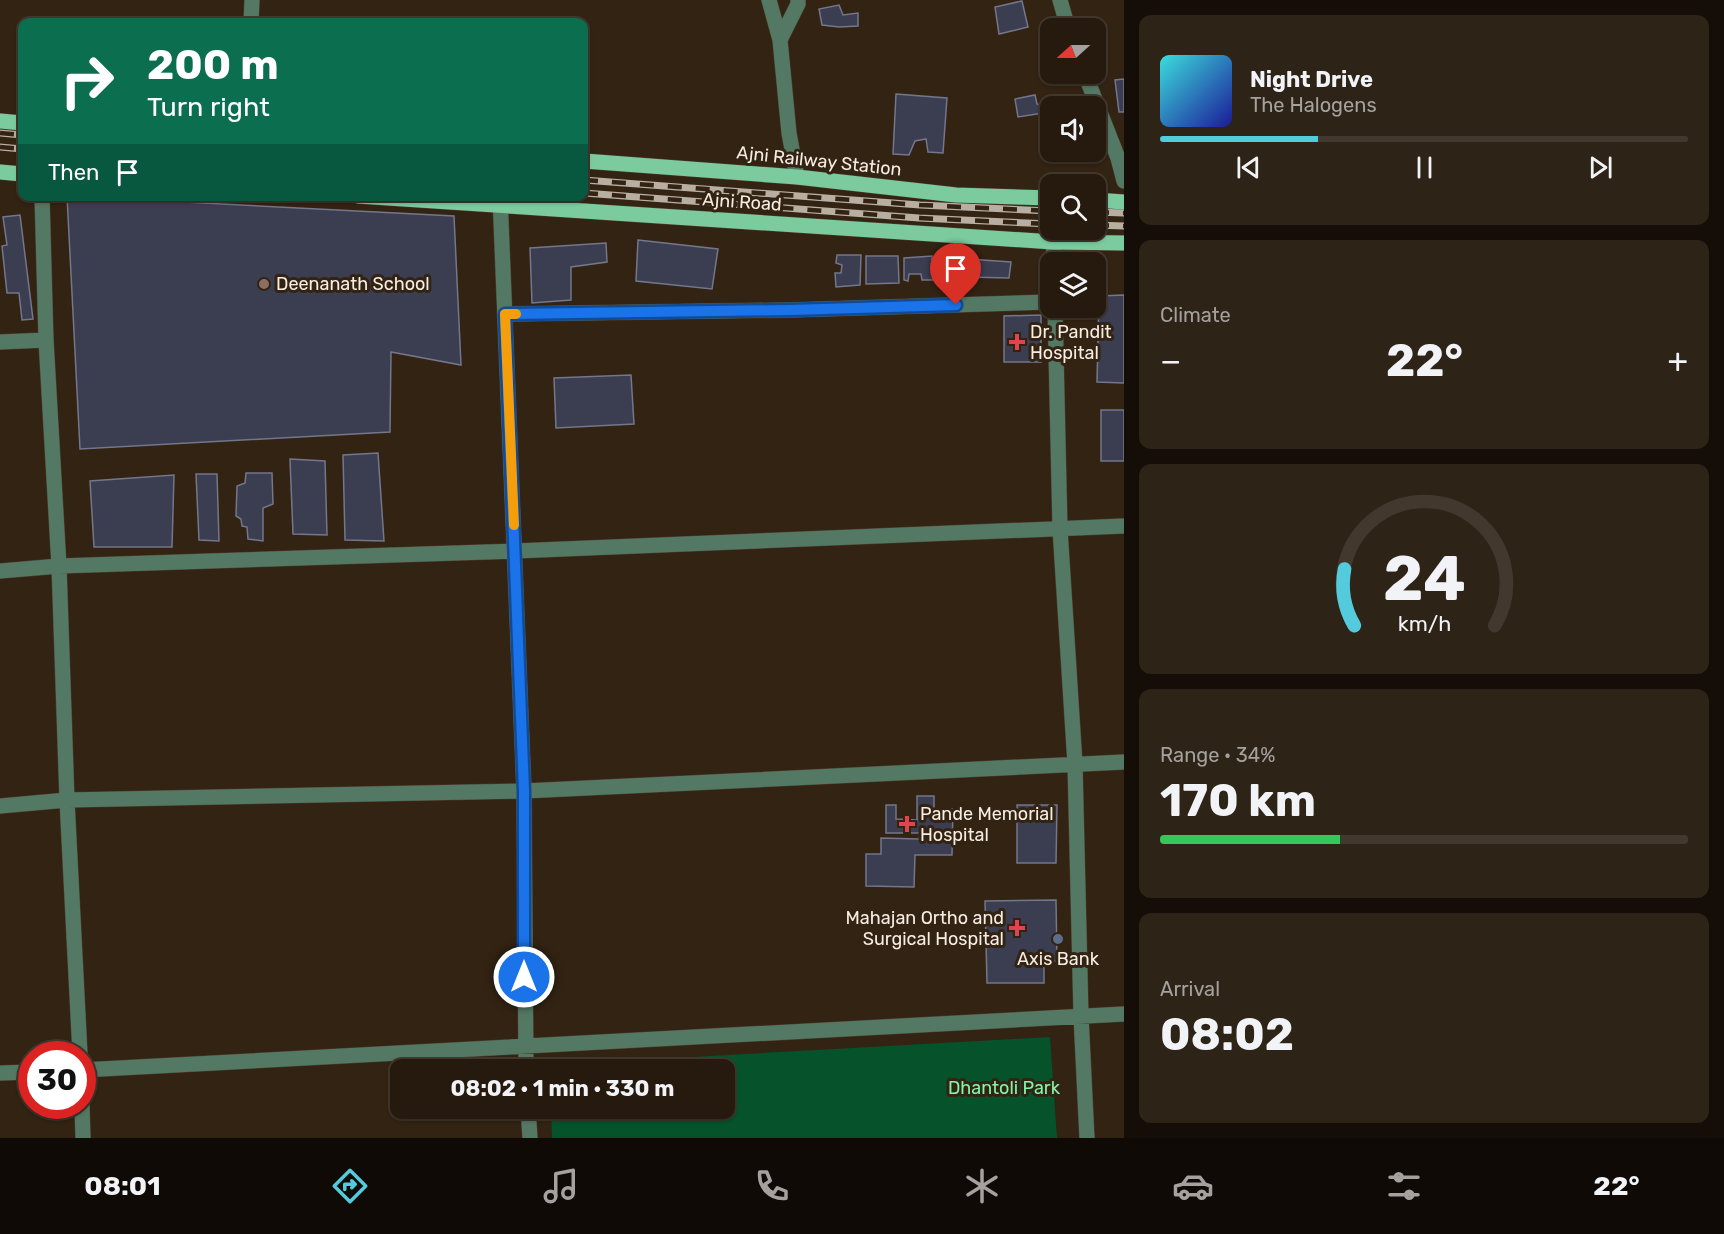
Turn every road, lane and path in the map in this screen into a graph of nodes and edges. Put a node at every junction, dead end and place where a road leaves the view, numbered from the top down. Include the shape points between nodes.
1 (252, 0) edge
2 (769, 0) edge
3 (798, 0) edge
4 (1060, 0) edge
5 (251, 18) edge
6 (1065, 18) edge
7 (780, 40) junction
8 (1089, 84) edge
9 (0, 121) edge
10 (18, 123) edge
11 (588, 161) edge
12 (0, 172) edge
13 (18, 174) edge
14 (797, 177) junction
15 (1124, 181) edge
16 (1040, 198) edge
17 (42, 201) edge
18 (500, 201) edge
19 (1106, 201) edge
20 (1124, 202) edge
21 (1040, 235) edge
22 (1094, 240) edge
23 (1124, 243) edge
24 (1040, 302) edge
25 (505, 314) junction
26 (1055, 318) edge
27 (46, 340) junction
28 (0, 342) edge
29 (1124, 526) edge
30 (1060, 529) junction
31 (515, 551) junction
32 (59, 566) junction
33 (0, 571) edge
34 (1124, 762) edge
35 (1075, 764) junction
36 (524, 791) junction
37 (67, 800) junction
38 (0, 806) edge
39 (1124, 1014) edge
40 (1081, 1016) junction
41 (79, 1041) edge
42 (524, 1046) junction
43 (525, 1059) edge
44 (96, 1069) edge
45 (18, 1072) edge
46 (0, 1073) edge
47 (82, 1119) edge
48 (529, 1119) edge
49 (83, 1138) edge
50 (530, 1138) edge
51 (1087, 1138) edge

1 - 5 street
2 - 7 street
3 - 7 street
4 - 6 street
7 - 14 street
8 - 15 street
9 - 10 main road
11 - 14 main road, Ajni Railway Station
12 - 13 main road
14 - 16 main road, Ajni Railway Station via 956,195
17 - 27 street
18 - 21 main road, Ajni Road
18 - 25 street
19 - 20 main road
22 - 23 main road, Ajni Road
24 - 25 street
25 - 31 street
26 - 30 street
27 - 28 street
27 - 32 street
29 - 30 street
30 - 31 street
30 - 35 street
31 - 32 street
31 - 36 street
32 - 33 street
32 - 37 street
34 - 35 street
35 - 36 street
35 - 40 street
36 - 37 street
36 - 42 street
37 - 38 street
37 - 41 street
39 - 40 street
40 - 42 street
40 - 51 street
42 - 43 street
42 - 44 street
45 - 46 street
47 - 49 street
48 - 50 street

